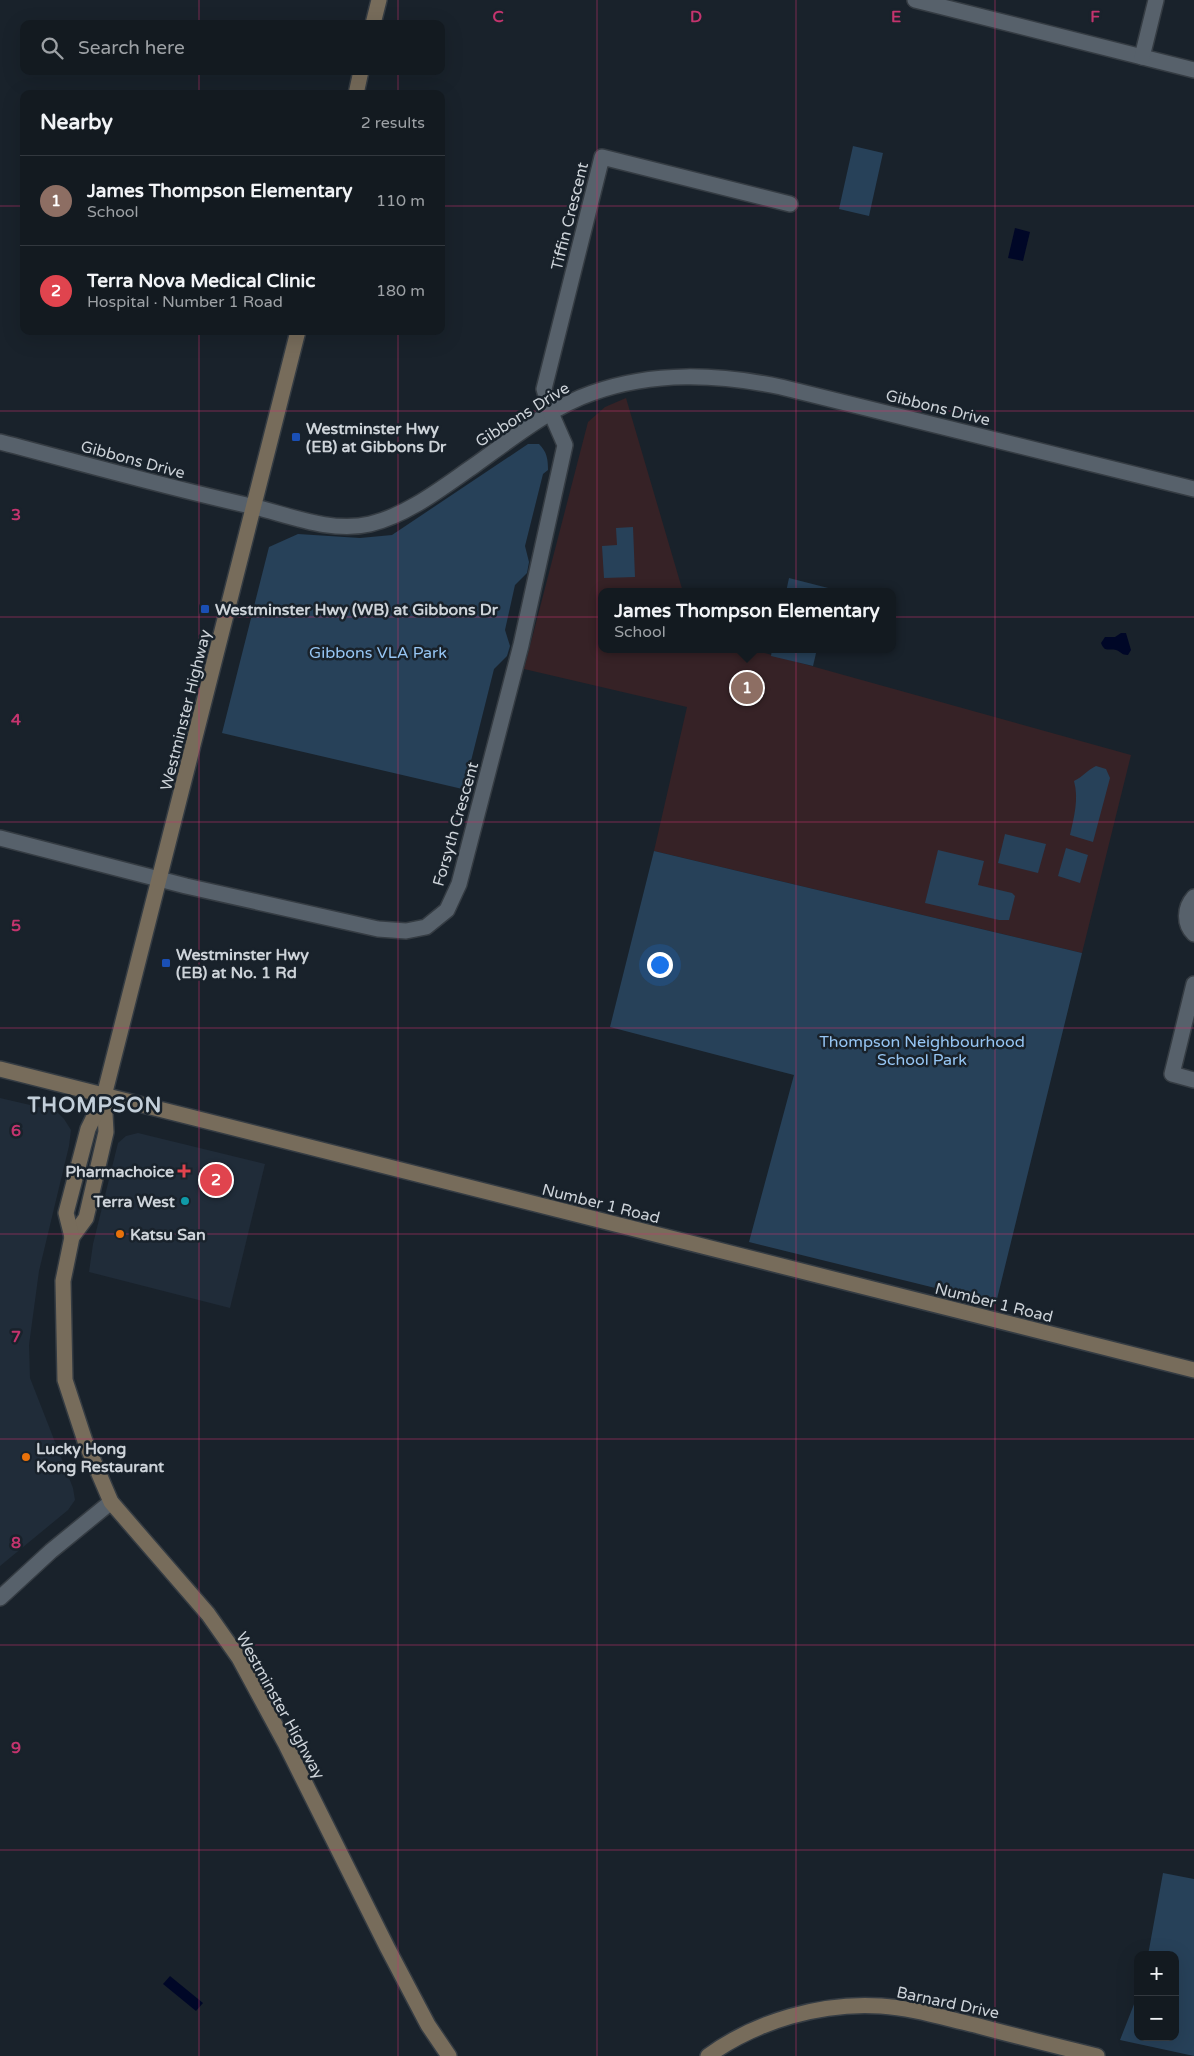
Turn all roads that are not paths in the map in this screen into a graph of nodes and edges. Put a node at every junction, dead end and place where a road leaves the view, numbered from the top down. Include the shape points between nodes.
1 (379, 0) edge
2 (915, 0) edge
3 (1156, 0) edge
4 (374, 20) edge
5 (1142, 57) junction
6 (1194, 70) edge
7 (361, 75) edge
8 (357, 90) edge
9 (790, 204) dead end
10 (297, 335) edge
11 (551, 413) junction
12 (0, 442) edge
13 (1194, 489) edge
14 (254, 507) junction
15 (0, 838) edge
16 (160, 879) junction
17 (1194, 898) edge
18 (1194, 934) edge
19 (1194, 984) edge
20 (0, 1069) edge
21 (1194, 1080) edge
22 (104, 1096) junction
23 (1194, 1370) edge
24 (112, 1502) junction
25 (0, 1598) edge
26 (448, 2056) edge
27 (708, 2056) edge
28 (1097, 2056) edge

1 - 4 main road
2 - 5 street
3 - 5 street
5 - 6 street
7 - 8 main road
9 - 11 street, Tiffin Crescent via 602,158 544,389
10 - 14 main road, Westminster Highway
11 - 13 street, Gibbons Drive via 591,393 644,380 697,375 746,380
11 - 14 street, Gibbons Drive via 441,488 405,510 370,524 332,526
11 - 16 street, Forsyth Crescent via 565,445 516,665 459,884 446,910 426,927 406,931 378,930
12 - 14 street, Gibbons Drive
14 - 16 main road, Westminster Highway
15 - 16 street, Forsyth Crescent
16 - 22 main road, Westminster Highway
17 - 18 street via 1186,915
19 - 21 street via 1172,1074
20 - 22 main road, Number 1 Road
22 - 23 main road, Number 1 Road
22 - 24 main road, Westminster Highway via 106,1132 86,1218 72,1237 63,1281 65,1380 85,1441
24 - 25 street
24 - 26 main road, Westminster Highway via 208,1614 239,1658 387,1947
27 - 28 main road, Barnard Drive via 748,2032 778,2021 825,2009 880,2006 916,2010

